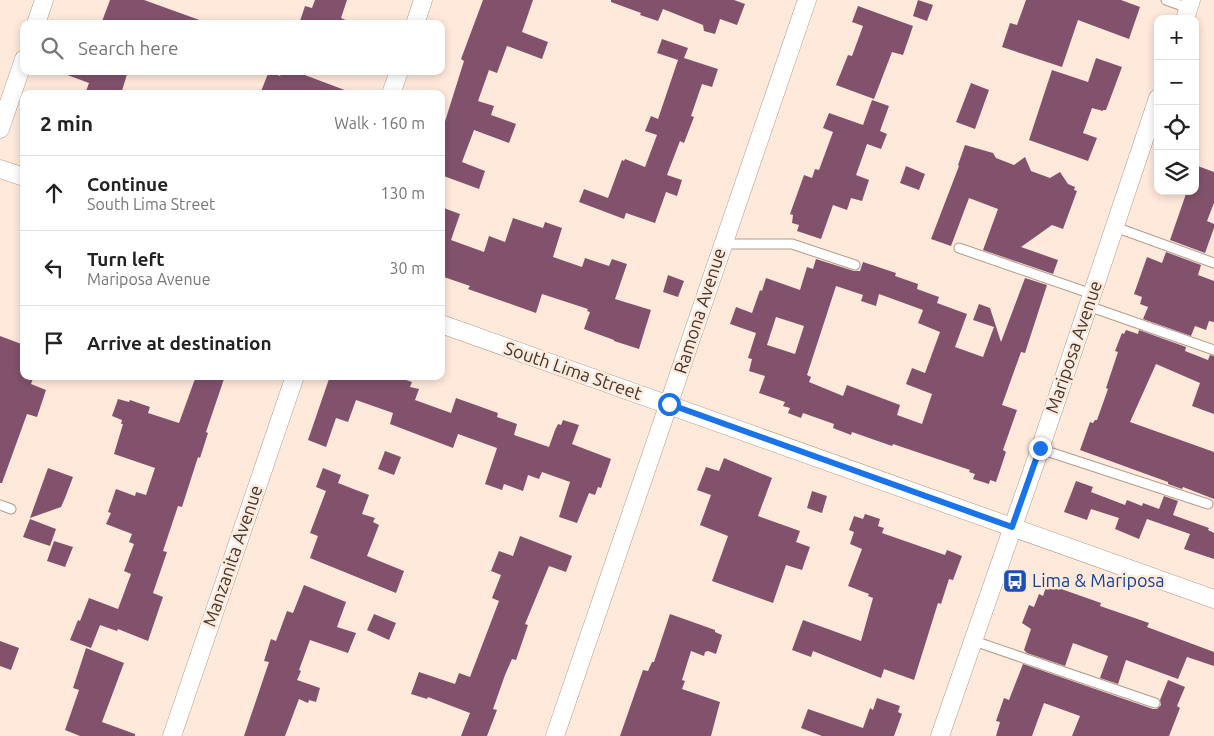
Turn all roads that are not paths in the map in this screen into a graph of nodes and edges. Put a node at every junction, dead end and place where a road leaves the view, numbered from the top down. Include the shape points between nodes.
1 (44, 0) edge
2 (423, 0) edge
3 (807, 0) edge
4 (1166, 0) edge
5 (1188, 9) edge
6 (37, 20) edge
7 (416, 20) edge
8 (20, 71) edge
9 (398, 75) edge
10 (392, 90) edge
11 (1156, 105) edge
12 (0, 129) edge
13 (0, 169) edge
14 (20, 176) edge
15 (1115, 227) junction
16 (722, 244) junction
17 (959, 248) dead end
18 (1214, 263) edge
19 (855, 265) dead end
20 (1090, 300) junction
21 (445, 325) edge
22 (1214, 350) edge
23 (294, 380) edge
24 (669, 404) junction
25 (1040, 448) junction
26 (1208, 504) dead end
27 (0, 505) edge
28 (11, 509) dead end
29 (1012, 527) junction
30 (1214, 599) edge
31 (974, 641) junction
32 (1155, 702) dead end
33 (172, 736) edge
34 (555, 736) edge
35 (940, 736) edge

1 - 6 street
2 - 7 street
3 - 16 street, Ramona Avenue
4 - 5 lane
8 - 12 street
9 - 10 street
11 - 15 street, Mariposa Avenue
13 - 14 street
15 - 18 lane
15 - 20 street, Mariposa Avenue
16 - 19 lane via 792,244
16 - 24 street, Ramona Avenue
17 - 20 lane
20 - 22 lane
20 - 25 street, Mariposa Avenue
21 - 24 street, South Lima Street
23 - 33 street, Manzanita Avenue
24 - 29 street, South Lima Street
24 - 34 street, Ramona Avenue
25 - 26 lane
25 - 29 street, Mariposa Avenue
27 - 28 lane
29 - 30 street, South Lima Street
29 - 31 street, Mariposa Avenue
31 - 32 lane
31 - 35 street, Mariposa Avenue

